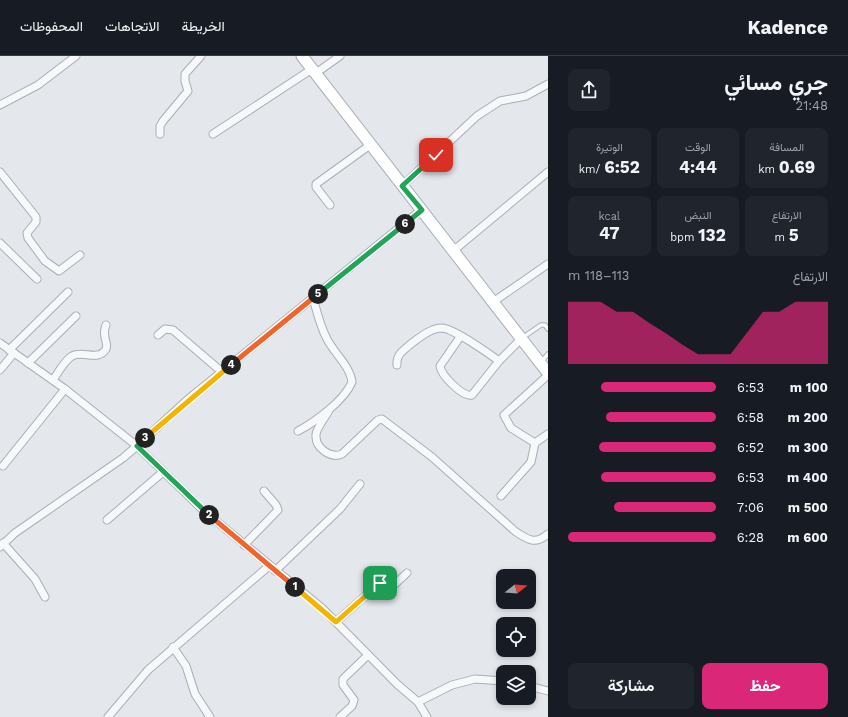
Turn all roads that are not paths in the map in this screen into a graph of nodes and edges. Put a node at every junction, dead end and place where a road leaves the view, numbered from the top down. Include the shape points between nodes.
1 (76, 56) edge
2 (201, 56) edge
3 (302, 56) edge
4 (340, 56) edge
5 (314, 71) junction
6 (548, 84) edge
7 (0, 105) edge
8 (160, 134) dead end
9 (213, 134) dead end
10 (370, 145) junction
11 (0, 172) edge
12 (548, 172) edge
13 (402, 186) junction
14 (330, 205) dead end
15 (422, 210) junction
16 (0, 243) edge
17 (453, 251) junction
18 (80, 255) dead end
19 (548, 264) edge
20 (37, 279) dead end
21 (68, 292) dead end
22 (313, 298) junction
23 (493, 302) junction
24 (76, 316) dead end
25 (106, 325) dead end
26 (548, 329) edge
27 (158, 335) dead end
28 (460, 337) junction
29 (521, 339) junction
30 (0, 343) edge
31 (12, 352) junction
32 (548, 354) edge
33 (499, 361) junction
34 (28, 363) junction
35 (540, 363) junction
36 (397, 365) dead end
37 (0, 370) edge
38 (222, 372) junction
39 (548, 374) edge
40 (53, 380) junction
41 (64, 389) junction
42 (329, 410) junction
43 (298, 431) dead end
44 (548, 434) edge
45 (536, 443) junction
46 (137, 446) junction
47 (4, 466) dead end
48 (163, 472) junction
49 (360, 484) dead end
50 (264, 491) dead end
51 (502, 496) dead end
52 (107, 520) dead end
53 (548, 534) edge
54 (1, 545) edge
55 (244, 545) junction
56 (269, 566) junction
57 (275, 571) junction
58 (407, 573) dead end
59 (45, 597) dead end
60 (336, 622) junction
61 (173, 647) junction
62 (368, 655) junction
63 (496, 681) edge
64 (536, 688) edge
65 (548, 691) edge
66 (418, 702) junction
67 (108, 717) edge
68 (210, 717) edge
69 (340, 717) edge
70 (428, 717) edge

1 - 7 street via 38,85
2 - 8 street via 185,74 188,91 163,121
3 - 5 main road
4 - 5 street
5 - 9 street
5 - 10 main road
6 - 13 street via 526,96 500,101 477,116
10 - 13 main road
10 - 14 street via 316,184
11 - 18 street via 36,217 36,222 27,233 28,238 45,261 59,271
12 - 17 street
13 - 15 main road
15 - 17 main road
15 - 22 street
16 - 20 street
17 - 23 main road
19 - 23 street
21 - 31 street
22 - 38 street
22 - 42 street via 327,340 352,379 351,385
23 - 29 main road
24 - 34 street
25 - 40 street via 103,332 107,343 106,349 101,354 93,356 82,354 71,357
26 - 29 lane via 541,325
27 - 38 street via 165,329 173,330
28 - 33 street
28 - 33 street via 440,366 456,388 468,396 472,395
28 - 36 street via 448,330 436,329 422,335 401,352 396,359
29 - 33 street
29 - 35 main road
30 - 31 street
31 - 34 street
31 - 37 street
32 - 35 lane
34 - 40 street
35 - 39 main road
38 - 46 street
39 - 45 street via 504,416 511,428
40 - 41 street
41 - 46 street
41 - 47 street
42 - 43 street via 315,422
42 - 53 street via 315,434 322,450 331,456 342,454 382,419 432,458 516,532 535,542
44 - 45 street
45 - 51 street via 531,462
46 - 48 street
46 - 54 street
48 - 52 street
48 - 55 street
49 - 57 street via 334,515
50 - 55 street via 278,510
54 - 59 street via 35,579
55 - 56 street
56 - 57 street
56 - 61 street
57 - 60 street
58 - 60 street via 394,585 382,581
60 - 62 street
61 - 67 street via 148,670
61 - 68 street via 186,666 195,694
62 - 66 street
62 - 69 street via 343,679 343,685 354,700 352,706
63 - 66 street via 475,680 452,685
64 - 65 street
66 - 70 street

